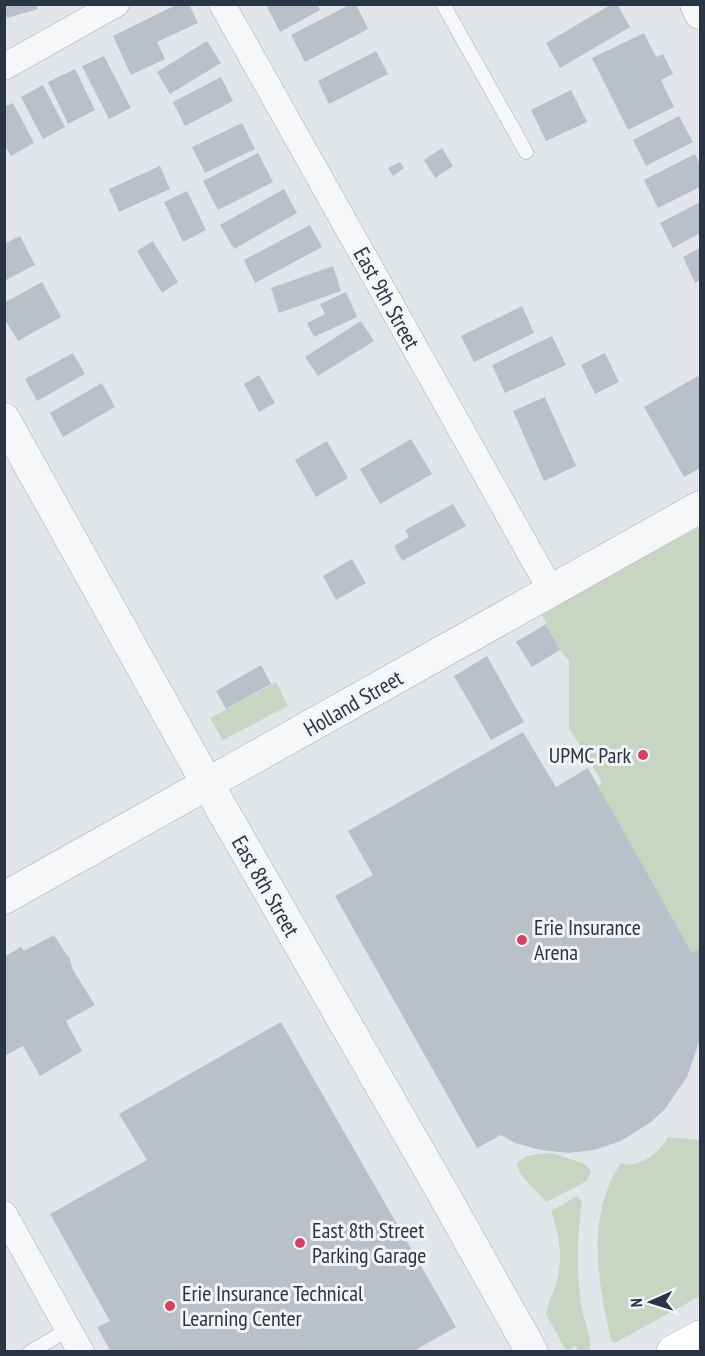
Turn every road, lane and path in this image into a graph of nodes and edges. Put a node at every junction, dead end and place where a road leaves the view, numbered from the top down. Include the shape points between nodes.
1 (116, 4) edge
2 (222, 4) edge
3 (443, 4) edge
4 (696, 4) edge
5 (700, 13) edge
6 (4, 67) edge
7 (526, 152) dead end
8 (4, 419) edge
9 (700, 507) edge
10 (552, 592) junction
11 (208, 785) junction
12 (4, 898) edge
13 (4, 1214) edge
14 (69, 1329) junction
15 (700, 1336) edge
16 (30, 1352) edge
17 (81, 1352) edge
18 (532, 1352) edge
19 (673, 1352) edge

1 - 6 street
2 - 10 street, East 9th Street
3 - 7 lane
4 - 5 street
8 - 11 street, East 8th Street
9 - 10 street, Holland Street
10 - 11 street, Holland Street
11 - 12 street, Holland Street
11 - 18 street, East 8th Street
13 - 14 street
14 - 16 lane
14 - 17 street
15 - 19 main road

